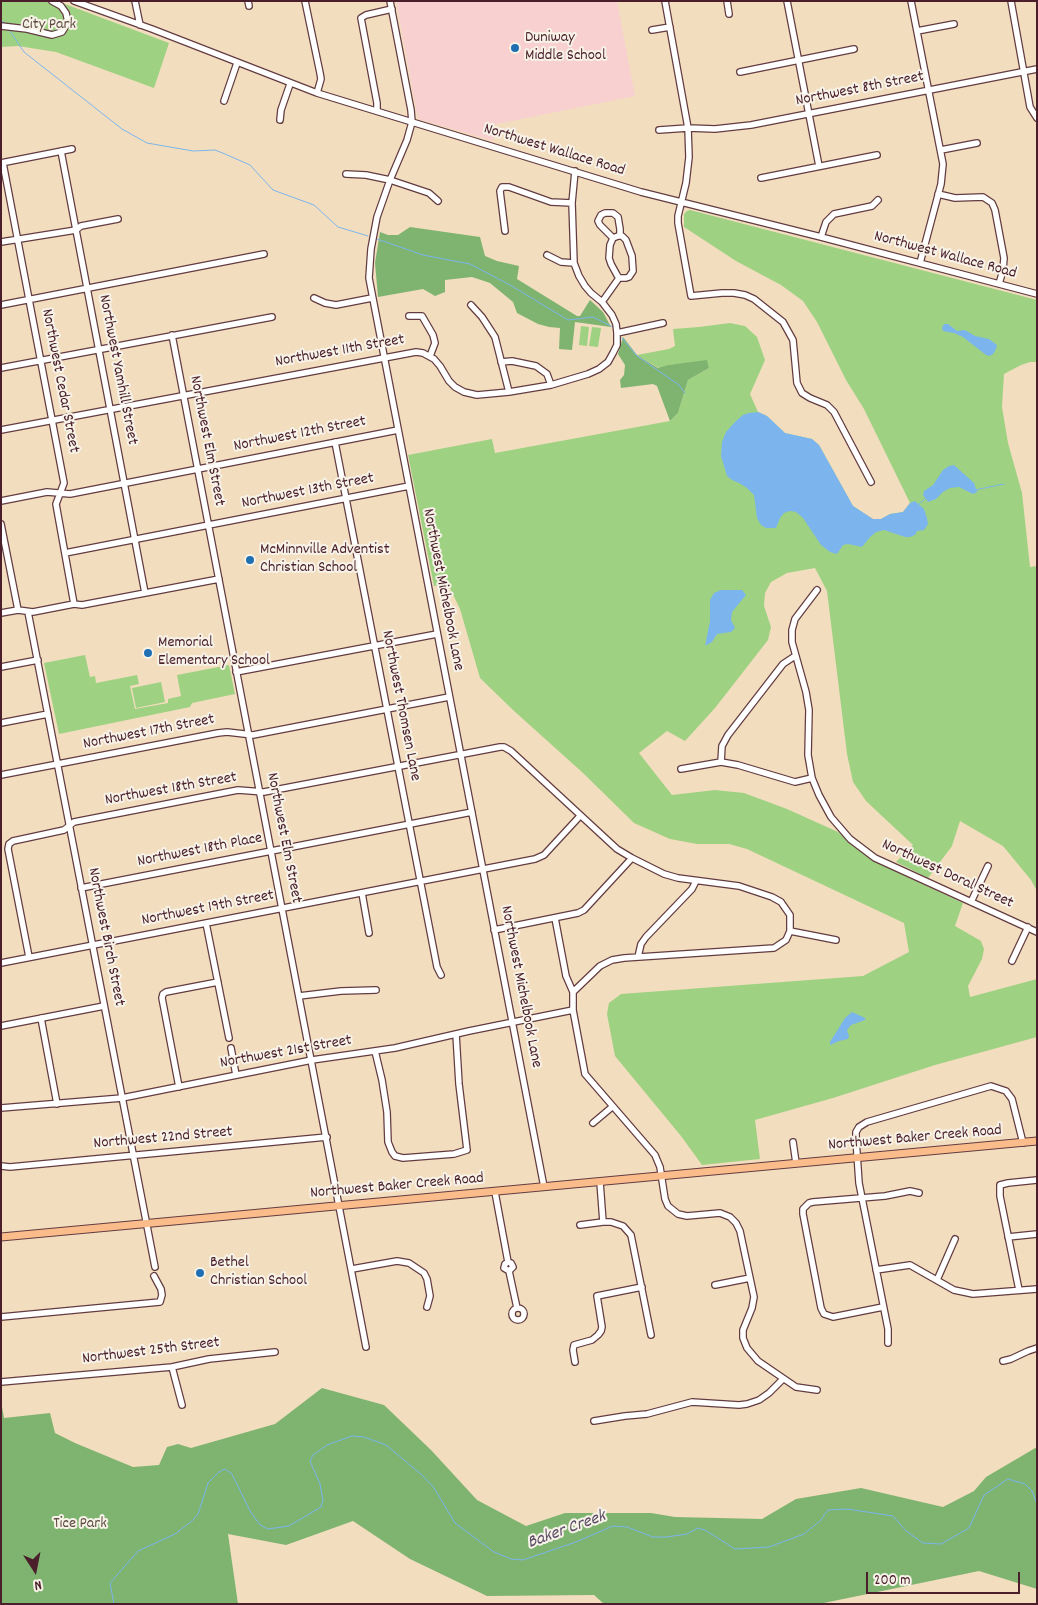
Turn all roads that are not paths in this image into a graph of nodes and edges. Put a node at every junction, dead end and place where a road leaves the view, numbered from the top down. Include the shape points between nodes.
1 (52, 1) edge
2 (74, 1) edge
3 (135, 1) edge
4 (306, 1) edge
5 (390, 1) edge
6 (665, 1) edge
7 (727, 1) edge
8 (787, 1) edge
9 (911, 1) edge
10 (1011, 1) edge
11 (392, 9) junction
12 (729, 14) dead end
13 (954, 24) dead end
14 (140, 25) junction
15 (1, 26) edge
16 (670, 27) junction
17 (652, 30) dead end
18 (917, 31) junction
19 (854, 49) dead end
20 (799, 60) junction
21 (237, 64) junction
22 (1037, 68) edge
23 (740, 72) dead end
24 (1024, 72) junction
25 (290, 84) junction
26 (928, 90) junction
27 (317, 93) junction
28 (224, 102) dead end
29 (377, 111) junction
30 (809, 114) junction
31 (1037, 118) edge
32 (280, 120) dead end
33 (412, 122) junction
34 (688, 128) junction
35 (659, 130) dead end
36 (977, 143) dead end
37 (72, 149) dead end
38 (940, 150) junction
39 (61, 151) junction
40 (877, 155) dead end
41 (2, 163) edge
42 (819, 166) junction
43 (575, 171) junction
44 (346, 174) dead end
45 (761, 178) dead end
46 (390, 180) junction
47 (938, 194) junction
48 (878, 200) dead end
49 (438, 201) dead end
50 (682, 202) junction
51 (572, 203) junction
52 (118, 219) dead end
53 (76, 230) junction
54 (505, 231) dead end
55 (620, 236) junction
56 (821, 237) junction
57 (613, 238) junction
58 (18, 240) junction
59 (1, 242) edge
60 (264, 254) dead end
61 (547, 255) dead end
62 (574, 262) junction
63 (920, 263) junction
64 (619, 278) junction
65 (999, 284) junction
66 (87, 288) junction
67 (1037, 294) edge
68 (314, 298) dead end
69 (372, 298) junction
70 (30, 300) junction
71 (602, 302) junction
72 (1, 305) edge
73 (471, 305) dead end
74 (409, 316) dead end
75 (272, 317) dead end
76 (663, 323) dead end
77 (618, 333) junction
78 (172, 336) junction
79 (99, 349) junction
80 (430, 356) junction
81 (384, 358) junction
82 (40, 360) junction
83 (501, 362) junction
84 (1, 368) edge
85 (551, 385) junction
86 (509, 392) junction
87 (183, 395) junction
88 (110, 410) junction
89 (53, 420) junction
90 (1, 430) edge
91 (398, 430) junction
92 (335, 442) junction
93 (197, 469) junction
94 (871, 482) dead end
95 (124, 483) junction
96 (409, 486) junction
97 (60, 494) junction
98 (346, 498) junction
99 (1, 501) edge
100 (1, 524) edge
101 (208, 526) junction
102 (135, 540) junction
103 (65, 554) junction
104 (4, 558) edge
105 (219, 579) junction
106 (817, 590) dead end
107 (145, 593) junction
108 (74, 604) junction
109 (18, 610) junction
110 (28, 612) junction
111 (1, 613) edge
112 (437, 634) junction
113 (375, 646) junction
114 (795, 656) junction
115 (38, 660) junction
116 (1, 667) edge
117 (236, 672) junction
118 (449, 697) junction
119 (387, 708) junction
120 (48, 714) junction
121 (1, 723) edge
122 (248, 735) junction
123 (460, 754) junction
124 (721, 762) junction
125 (58, 764) junction
126 (398, 767) junction
127 (681, 769) dead end
128 (1, 775) edge
129 (812, 778) junction
130 (260, 792) junction
131 (472, 812) junction
132 (580, 816) junction
133 (409, 824) junction
134 (70, 826) junction
135 (271, 851) junction
136 (632, 858) junction
137 (988, 866) dead end
138 (483, 869) junction
139 (420, 881) junction
140 (696, 881) junction
141 (81, 888) junction
142 (362, 893) junction
143 (971, 902) junction
144 (282, 908) junction
145 (555, 918) junction
146 (206, 923) junction
147 (1028, 927) junction
148 (494, 930) junction
149 (790, 932) junction
150 (1037, 932) edge
151 (369, 933) dead end
152 (836, 940) dead end
153 (92, 945) junction
154 (29, 957) junction
155 (638, 957) junction
156 (1012, 961) dead end
157 (1, 963) edge
158 (441, 975) dead end
159 (218, 982) junction
160 (376, 990) dead end
161 (573, 992) junction
162 (299, 996) junction
163 (104, 1006) junction
164 (573, 1010) junction
165 (41, 1018) junction
166 (512, 1022) junction
167 (1, 1026) edge
168 (456, 1034) junction
169 (230, 1038) dead end
170 (231, 1048) dead end
171 (375, 1051) junction
172 (312, 1060) junction
173 (236, 1075) junction
174 (179, 1086) junction
175 (122, 1098) junction
176 (57, 1104) junction
177 (612, 1106) junction
178 (1, 1108) edge
179 (593, 1123) dead end
180 (327, 1137) junction
181 (1037, 1141) edge
182 (793, 1142) dead end
183 (1023, 1142) junction
184 (133, 1156) junction
185 (857, 1158) junction
186 (796, 1163) junction
187 (1, 1166) edge
188 (662, 1176) junction
189 (1037, 1180) edge
190 (600, 1182) junction
191 (544, 1187) junction
192 (494, 1192) junction
193 (919, 1193) dead end
194 (862, 1197) junction
195 (340, 1206) junction
196 (603, 1222) junction
197 (146, 1224) junction
198 (580, 1225) dead end
199 (1037, 1234) edge
200 (1, 1237) edge
201 (1008, 1237) junction
202 (956, 1239) dead end
203 (155, 1267) dead end
204 (352, 1269) junction
205 (876, 1270) junction
206 (154, 1276) dead end
207 (750, 1278) junction
208 (937, 1280) junction
209 (714, 1285) dead end
210 (642, 1287) junction
211 (1037, 1289) edge
212 (1019, 1290) junction
213 (426, 1307) dead end
214 (884, 1307) junction
215 (516, 1308) dead end
216 (1, 1317) edge
217 (651, 1335) dead end
218 (888, 1343) dead end
219 (366, 1347) dead end
220 (1037, 1348) edge
221 (275, 1352) dead end
222 (1003, 1361) dead end
223 (575, 1362) dead end
224 (172, 1367) junction
225 (783, 1379) junction
226 (1, 1382) edge
227 (817, 1390) dead end
228 (182, 1405) dead end
229 (594, 1422) dead end

1 - 15 street via 66,13 68,22 62,32 52,36
2 - 14 street, Northwest Wallace Road
3 - 14 street
4 - 27 street via 320,74
5 - 11 street, Northwest Michelbook Lane
6 - 16 street
7 - 12 street
8 - 20 street
9 - 18 street
10 - 24 street
11 - 29 street via 362,18
11 - 33 street, Northwest Michelbook Lane
13 - 18 street
14 - 21 street, Northwest Wallace Road
16 - 17 street
16 - 34 street
18 - 26 street
19 - 20 street
20 - 23 street
20 - 30 street
21 - 25 street, Northwest Wallace Road
21 - 28 street
22 - 24 street, Northwest 8th Street
24 - 26 street, Northwest 8th Street
24 - 31 street via 1030,107
25 - 27 street, Northwest Wallace Road
25 - 32 street
26 - 30 street, Northwest 8th Street
26 - 38 street
27 - 29 street, Northwest Wallace Road
29 - 33 street, Northwest Wallace Road
30 - 34 street, Northwest 8th Street via 734,128
30 - 42 street
33 - 43 street, Northwest Wallace Road
33 - 46 street, Northwest Michelbook Lane
34 - 35 street, Northwest 8th Street
34 - 50 street via 689,157
36 - 38 street
37 - 39 street
38 - 47 street via 943,164
39 - 41 street
39 - 53 street, Northwest Yamhill Street
40 - 42 street
41 - 58 street, Northwest Cedar Street
42 - 45 street
43 - 50 street, Northwest Wallace Road
43 - 51 street
44 - 46 street
46 - 49 street via 429,193
46 - 69 street, Northwest Michelbook Lane via 370,249
47 - 63 street
47 - 65 street via 955,198 983,197 992,202 1004,258
48 - 56 street via 872,206 834,214 826,222
50 - 56 street, Northwest Wallace Road
50 - 94 street via 678,223 692,296 745,295 783,322 793,340 797,383 802,393 834,412
51 - 54 street via 551,202 502,187
51 - 62 street
52 - 53 street via 81,226
53 - 58 street
53 - 66 street, Northwest Yamhill Street
55 - 57 street
55 - 57 street via 618,217 605,213 598,221
55 - 64 street via 629,246 634,268 629,277
56 - 63 street, Northwest Wallace Road
57 - 64 street via 609,258
58 - 59 street
58 - 70 street, Northwest Cedar Street
60 - 66 street
61 - 62 street via 561,262
62 - 71 street via 585,286
63 - 65 street, Northwest Wallace Road
64 - 71 street
65 - 67 street, Northwest Wallace Road
66 - 70 street
66 - 79 street, Northwest Yamhill Street
68 - 69 street via 336,305
69 - 81 street, Northwest Michelbook Lane
70 - 72 street
70 - 82 street, Northwest Cedar Street
71 - 77 street via 612,315
73 - 83 street via 495,337
74 - 80 street via 422,316 433,335 435,343
75 - 78 street
76 - 77 street
77 - 85 street via 613,354 599,369
78 - 79 street
78 - 87 street, Northwest Elm Street
79 - 82 street
79 - 88 street, Northwest Yamhill Street
80 - 81 street, Northwest 11th Street via 416,352
80 - 86 street via 449,381 464,392
81 - 87 street, Northwest 11th Street
81 - 91 street, Northwest Michelbook Lane
82 - 84 street
82 - 89 street, Northwest Cedar Street
83 - 85 street via 536,366 547,374
83 - 86 street
85 - 86 street
87 - 88 street, Northwest 11th Street
87 - 93 street, Northwest Elm Street
88 - 89 street, Northwest 11th Street
88 - 95 street, Northwest Yamhill Street
89 - 90 street, Northwest 11th Street
89 - 97 street, Northwest Cedar Street via 64,484
91 - 92 street, Northwest 12th Street
91 - 96 street, Northwest Michelbook Lane
92 - 93 street, Northwest 12th Street
92 - 98 street, Northwest Thomsen Lane
93 - 95 street, Northwest 12th Street
93 - 101 street, Northwest Elm Street
95 - 97 street, Northwest 12th Street
95 - 102 street, Northwest Yamhill Street
96 - 98 street, Northwest 13th Street
96 - 112 street, Northwest Michelbook Lane
97 - 99 street, Northwest 12th Street via 47,492
97 - 103 street, Northwest Cedar Street via 56,504
98 - 101 street, Northwest 13th Street
98 - 113 street, Northwest Thomsen Lane
100 - 104 street
101 - 102 street, Northwest 13th Street
101 - 105 street, Northwest Elm Street
102 - 103 street, Northwest 13th Street
102 - 107 street, Northwest Yamhill Street
103 - 108 street, Northwest Cedar Street
104 - 109 street
105 - 107 street
105 - 117 street, Northwest Elm Street
106 - 114 street, Northwest Doral Street via 795,618 792,642
107 - 108 street
108 - 110 street
109 - 110 street
109 - 111 street
110 - 115 street, Northwest Birch Street
112 - 113 street
112 - 118 street, Northwest Michelbook Lane
113 - 117 street
113 - 119 street, Northwest Thomsen Lane
114 - 124 street via 783,664 728,735 722,746
114 - 129 street, Northwest Doral Street via 809,710 808,755
115 - 116 street
115 - 120 street, Northwest Birch Street
117 - 122 street, Northwest Elm Street
118 - 119 street, Northwest 17th Street
118 - 123 street, Northwest Michelbook Lane
119 - 122 street, Northwest 17th Street
119 - 126 street, Northwest Thomsen Lane
120 - 121 street
120 - 125 street, Northwest Birch Street
122 - 125 street, Northwest 17th Street via 218,733
122 - 130 street, Northwest Elm Street
123 - 126 street, Northwest 18th Street
123 - 131 street, Northwest Michelbook Lane
123 - 132 street, Northwest 18th Street via 496,747 508,749
124 - 127 street
124 - 129 street via 795,782
125 - 128 street, Northwest 17th Street
125 - 134 street, Northwest Birch Street
126 - 130 street, Northwest 18th Street
126 - 133 street, Northwest Thomsen Lane
129 - 143 street, Northwest Doral Street via 838,826 866,852
130 - 134 street, Northwest 18th Street via 238,790 74,822
130 - 135 street, Northwest Elm Street
131 - 133 street, Northwest 18th Place
131 - 138 street, Northwest Michelbook Lane
132 - 136 street, Northwest 18th Street
132 - 138 street, Northwest 19th Street via 544,855
133 - 135 street, Northwest 18th Place
133 - 139 street, Northwest Thomsen Lane
134 - 141 street, Northwest Birch Street
134 - 154 street, Northwest 18th Street via 9,844
135 - 141 street, Northwest 18th Place
135 - 144 street, Northwest Elm Street
136 - 140 street, Northwest 18th Street via 664,874
136 - 145 street via 584,910
137 - 143 street
138 - 139 street, Northwest 19th Street
138 - 148 street, Northwest Michelbook Lane
139 - 142 street, Northwest 19th Street
139 - 158 street, Northwest Thomsen Lane
140 - 149 street, Northwest 18th Street via 739,886 772,896 790,915
140 - 155 street via 646,937
141 - 153 street, Northwest Birch Street
142 - 144 street, Northwest 19th Street
142 - 151 street
143 - 147 street, Northwest Doral Street
144 - 146 street, Northwest 19th Street
144 - 162 street, Northwest Elm Street
145 - 148 street
145 - 161 street via 566,976
146 - 153 street, Northwest 19th Street
146 - 159 street
147 - 150 street, Northwest Doral Street
147 - 156 street
148 - 166 street, Northwest Michelbook Lane
149 - 152 street
149 - 155 street via 781,944 766,949
153 - 154 street, Northwest 19th Street
153 - 163 street, Northwest Birch Street
154 - 157 street, Northwest 19th Street
155 - 161 street via 612,960 600,966
159 - 169 street
159 - 174 street via 163,994
160 - 162 street
161 - 164 street
162 - 172 street, Northwest Elm Street
163 - 165 street
163 - 175 street, Northwest Birch Street
164 - 166 street, Northwest 21st Street
164 - 177 street via 585,1074
165 - 167 street
165 - 176 street
166 - 168 street, Northwest 21st Street
166 - 191 street, Northwest Michelbook Lane
168 - 171 street, Northwest 21st Street
168 - 171 street via 467,1150 454,1154 395,1156 388,1142 385,1095
170 - 173 street
171 - 172 street, Northwest 21st Street
172 - 173 street, Northwest 21st Street
172 - 180 street, Northwest Elm Street
173 - 174 street, Northwest 21st Street
174 - 175 street, Northwest 21st Street
175 - 176 street, Northwest 21st Street
175 - 184 street, Northwest Birch Street
176 - 178 street, Northwest 21st Street
177 - 179 street
177 - 188 street via 655,1156
180 - 184 street, Northwest 22nd Street
180 - 195 street, Northwest Elm Street
181 - 183 main road, Northwest Baker Creek Road
182 - 186 street
183 - 185 main road, Northwest Baker Creek Road
183 - 185 street via 1012,1099 1006,1092 991,1086 862,1124 856,1132
184 - 187 street, Northwest 22nd Street
184 - 197 street, Northwest Birch Street
185 - 186 main road, Northwest Baker Creek Road
185 - 194 street
186 - 188 main road, Northwest Baker Creek Road
188 - 190 main road, Northwest Baker Creek Road
188 - 207 street via 665,1199 678,1214 720,1213 733,1219 740,1231
189 - 201 street via 1000,1185
190 - 191 main road, Northwest Baker Creek Road
190 - 196 street
191 - 192 main road, Northwest Baker Creek Road
192 - 195 main road, Northwest Baker Creek Road
192 - 215 street via 508,1262 504,1268 510,1271
193 - 194 street via 910,1191
194 - 205 street
194 - 214 street via 813,1202 806,1206 803,1214 821,1308 824,1314 833,1317
195 - 197 main road, Northwest Baker Creek Road
195 - 204 street, Northwest Elm Street
196 - 198 street
196 - 210 street via 623,1226 631,1235
197 - 200 main road, Northwest Baker Creek Road
197 - 203 street, Northwest Birch Street
199 - 201 street
201 - 212 street
202 - 208 street
204 - 213 street via 397,1261 409,1263 427,1279 430,1296
204 - 219 street, Northwest Elm Street
205 - 208 street via 910,1265
205 - 214 street
206 - 216 street via 161,1289 160,1302
207 - 209 street
207 - 225 street via 753,1304 742,1330 744,1344 758,1362
208 - 212 street via 954,1290 973,1294
210 - 217 street
210 - 223 street via 597,1296 601,1331 592,1340 574,1344
211 - 212 street
214 - 218 street
220 - 222 street
221 - 224 street, Northwest 25th Street via 208,1359
224 - 226 street, Northwest 25th Street
224 - 228 street
225 - 227 street via 796,1387
225 - 229 street via 764,1396 748,1404 692,1402 647,1414

